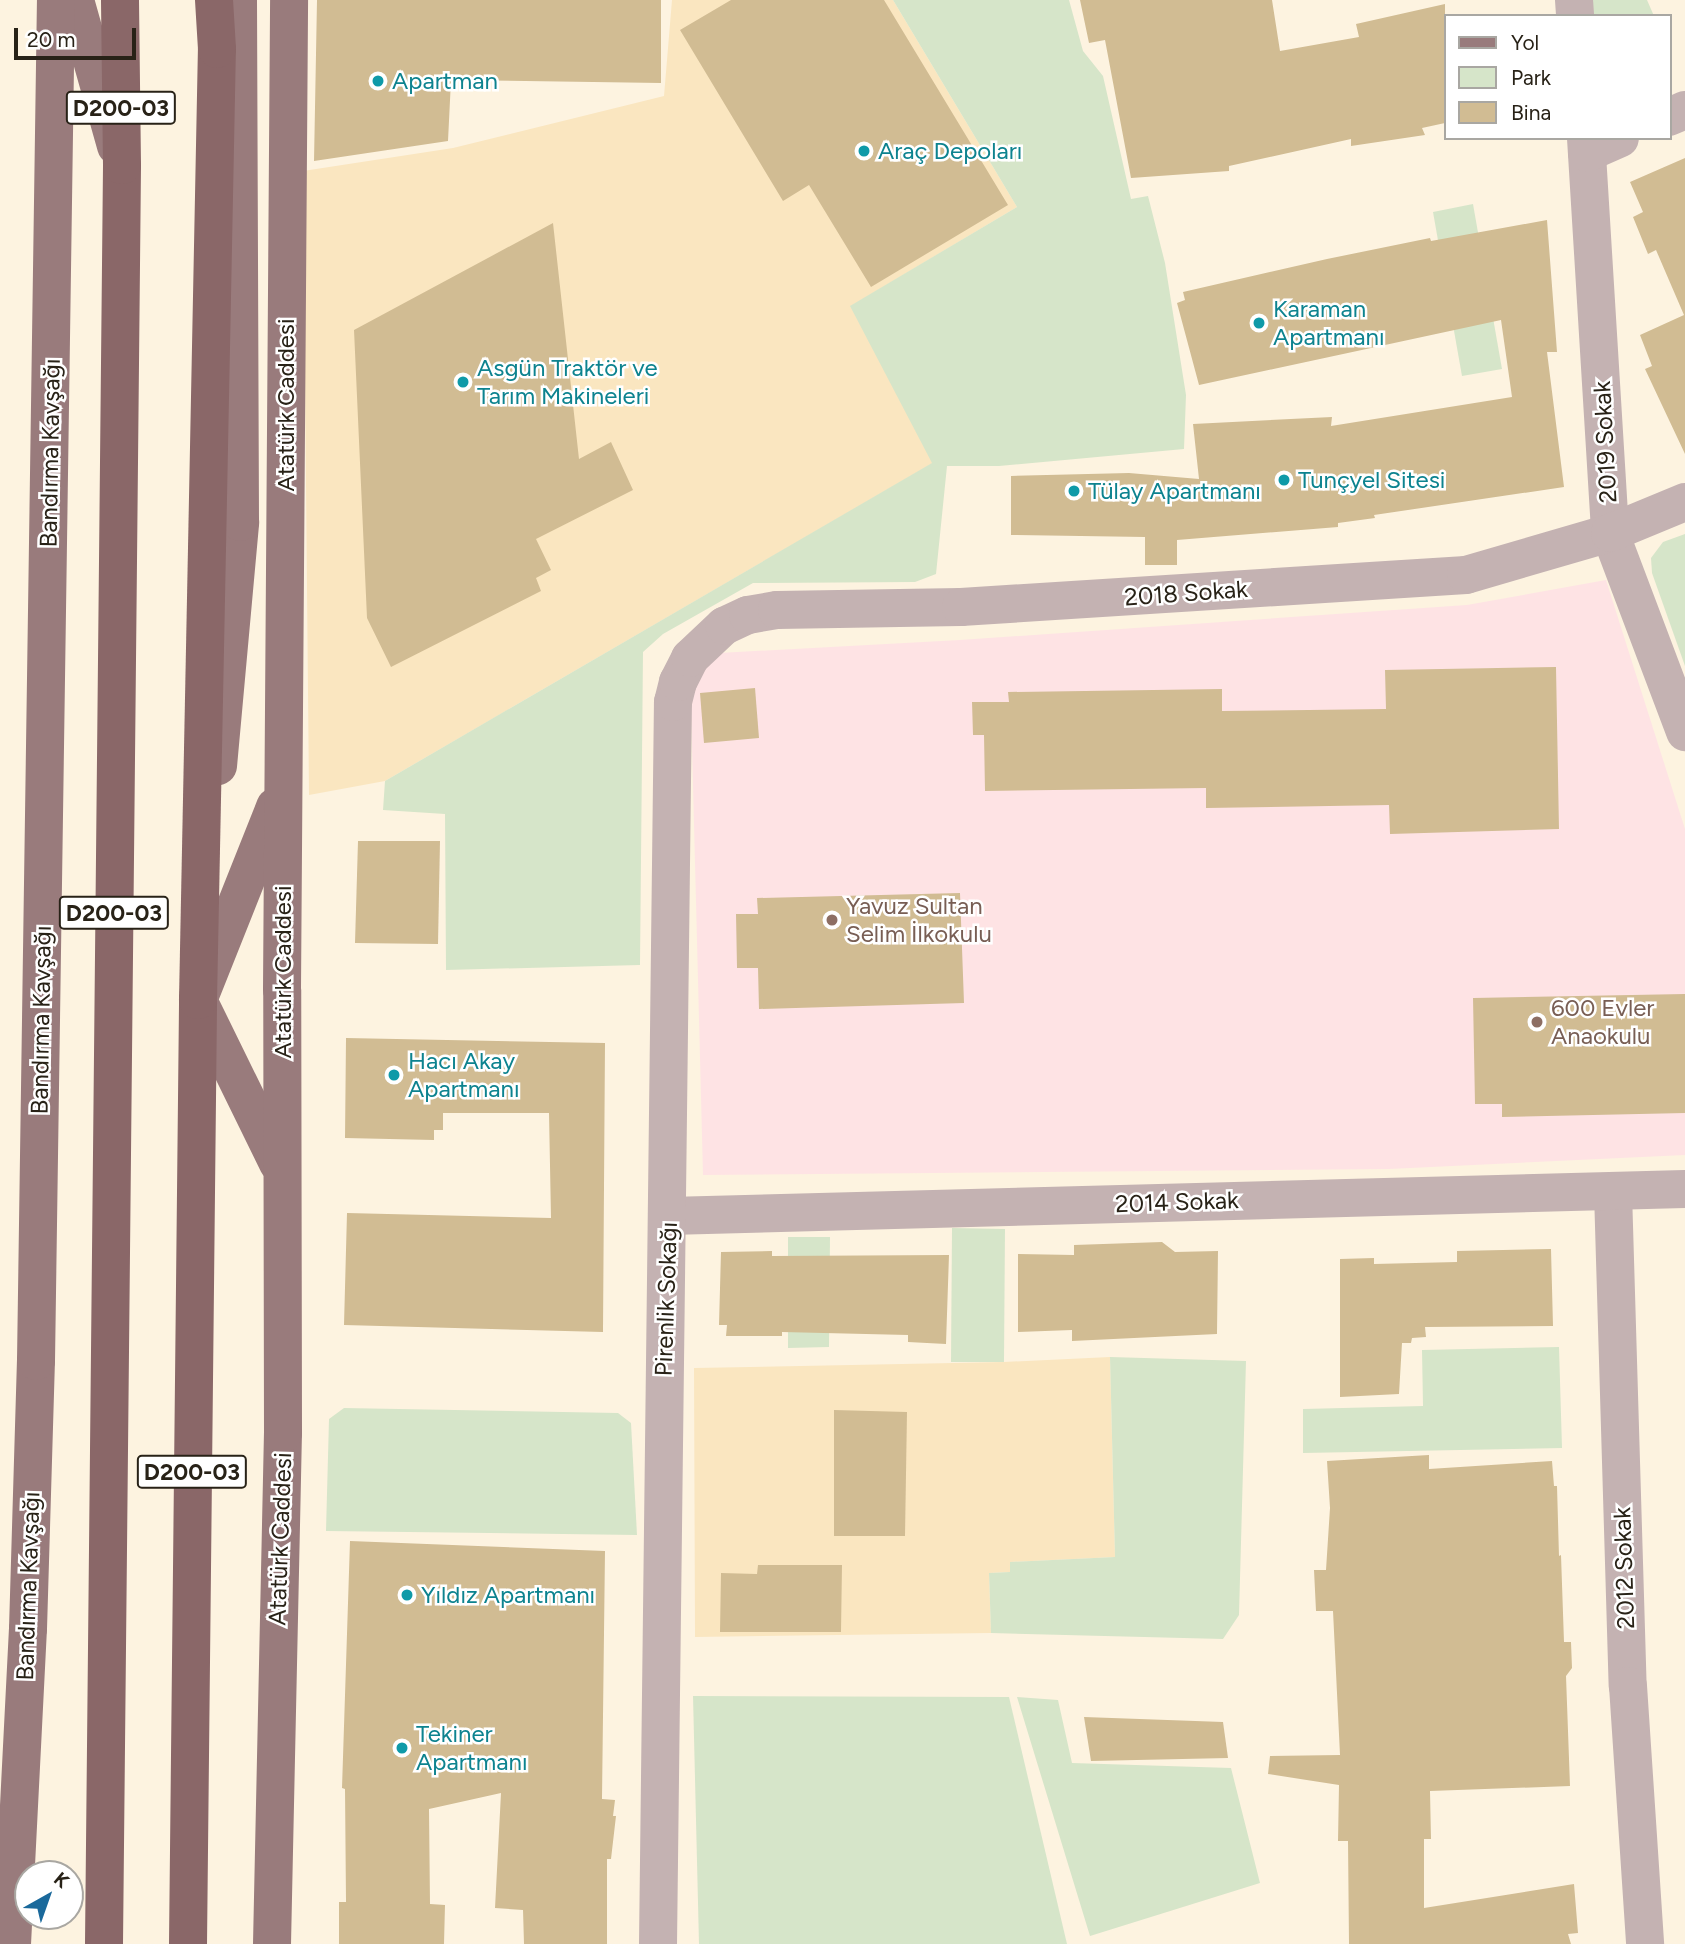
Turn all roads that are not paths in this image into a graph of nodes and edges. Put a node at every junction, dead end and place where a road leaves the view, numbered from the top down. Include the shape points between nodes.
1 (56, 0) edge
2 (75, 0) edge
3 (120, 0) edge
4 (214, 0) edge
5 (238, 0) edge
6 (289, 0) edge
7 (1598, 143) edge
8 (122, 165) junction
9 (1685, 502) edge
10 (1610, 533) junction
11 (690, 658) joint
12 (1685, 732) edge
13 (284, 786) junction
14 (198, 1000) junction
15 (282, 1171) junction
16 (1685, 1189) edge
17 (1613, 1192) junction
18 (668, 1216) junction
19 (12, 1944) edge
20 (104, 1944) edge
21 (188, 1944) edge
22 (272, 1944) edge
23 (657, 1944) edge
24 (1645, 1944) edge

1 - 19 main road, Bandırma Kavşağı / D200-03 via 36,1361 29,1629
2 - 8 main road, D200-03
3 - 8 highway, D200-03
4 - 14 highway, D200-03 via 217,49
5 - 14 main road via 240,522
6 - 13 main road, Atatürk Caddesi
7 - 10 street, 2019 Sokak
8 - 20 highway, D200-03
9 - 10 street, 2018 Sokak
10 - 11 street, 2018 Sokak via 1466,575 961,607 777,610 748,615 724,626
10 - 12 street, 2019 Sokak
11 - 18 street, Pirenlik Sokağı via 673,702
13 - 14 main road
13 - 15 main road, Atatürk Caddesi
14 - 15 main road
14 - 21 highway, D200-03
15 - 22 main road, Atatürk Caddesi via 283,1433
16 - 17 street, 2014 Sokak
17 - 18 street, 2014 Sokak
17 - 24 street, 2012 Sokak via 1628,1686
18 - 23 street, Pirenlik Sokağı

